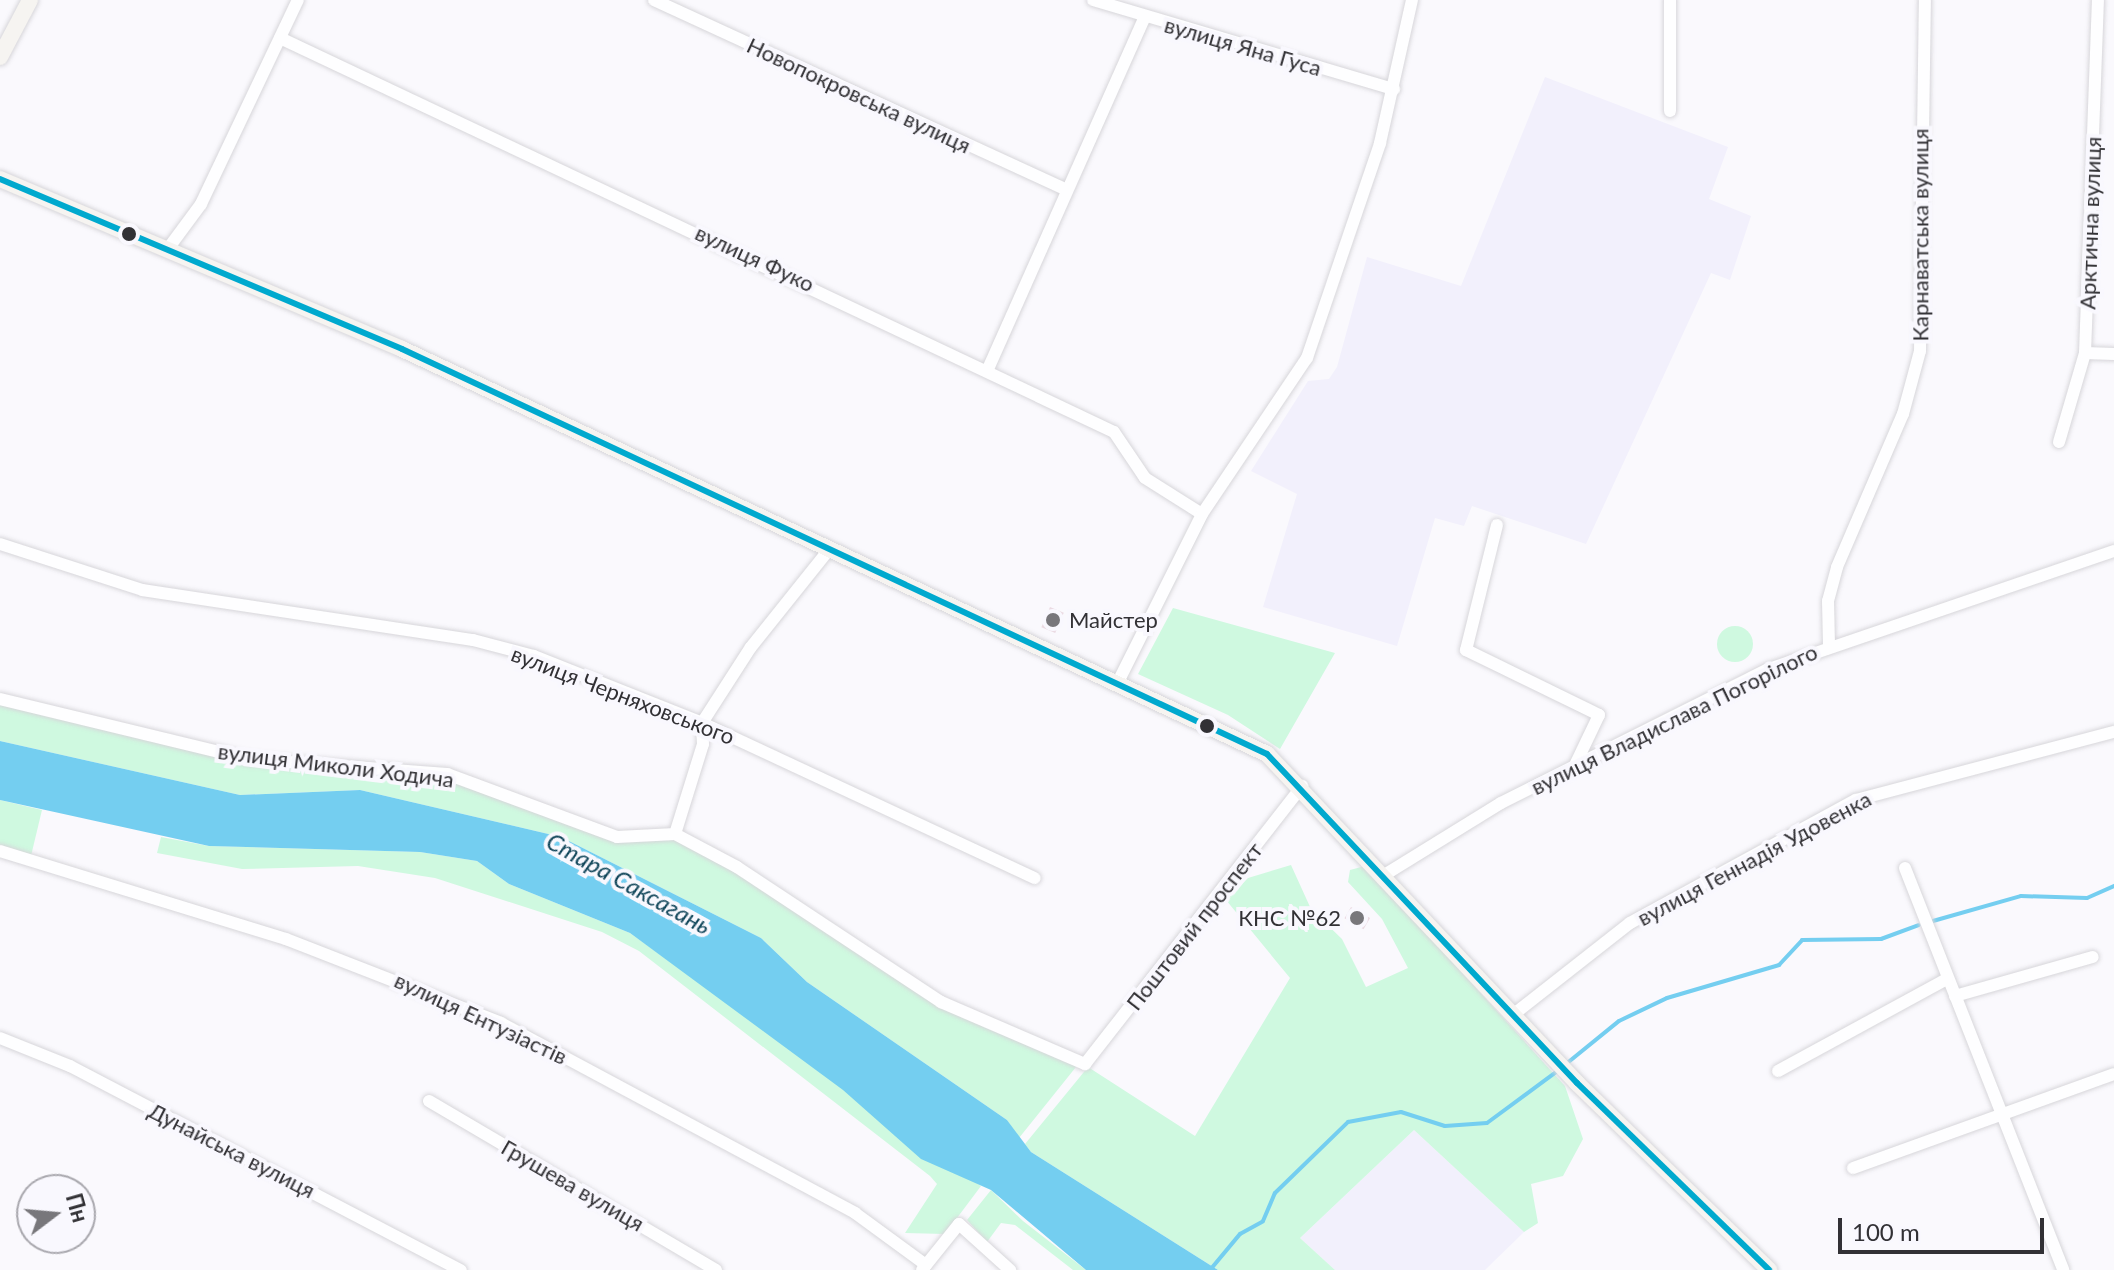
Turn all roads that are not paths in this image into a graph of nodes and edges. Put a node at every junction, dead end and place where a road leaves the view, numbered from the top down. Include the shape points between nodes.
1 (30, 0) edge
2 (298, 0) edge
3 (654, 0) edge
4 (1093, 0) edge
5 (1412, 0) edge
6 (1670, 0) edge
7 (1925, 0) edge
8 (2098, 0) edge
9 (1144, 18) junction
10 (280, 38) junction
11 (0, 57) edge
12 (1394, 89) junction
13 (1670, 111) dead end
14 (0, 179) edge
15 (1064, 189) junction
16 (167, 250) junction
17 (2085, 353) junction
18 (2114, 354) edge
19 (988, 369) junction
20 (2059, 442) dead end
21 (1202, 514) junction
22 (1497, 525) dead end
23 (0, 544) edge
24 (828, 551) junction
25 (2114, 551) edge
26 (1829, 645) junction
27 (1118, 682) junction
28 (0, 699) edge
29 (702, 723) junction
30 (2114, 732) edge
31 (1576, 763) junction
32 (1302, 786) junction
33 (675, 834) junction
34 (0, 851) edge
35 (1905, 868) dead end
36 (1386, 874) junction
37 (1035, 878) dead end
38 (2093, 957) dead end
39 (1947, 979) junction
40 (1955, 996) junction
41 (1514, 1014) junction
42 (0, 1038) edge
43 (1778, 1071) dead end
44 (2114, 1074) edge
45 (429, 1101) dead end
46 (2003, 1114) junction
47 (1853, 1168) dead end
48 (924, 1268) edge
49 (461, 1270) edge
50 (716, 1270) edge
51 (1010, 1270) edge
52 (1769, 1270) edge
53 (2063, 1270) edge

1 - 11 street
2 - 10 street
3 - 15 street, Новопокровська вулиця
4 - 9 street, вулиця Яна Гуса
5 - 12 street
6 - 13 street
7 - 26 street, Карнаватська вулиця via 1920,351 1903,414 1837,567 1828,601
8 - 17 street, Арктична вулиця
9 - 12 street, вулиця Яна Гуса
9 - 15 street via 1109,104
10 - 16 street via 201,204
10 - 19 street, вулиця Фуко
12 - 21 street via 1307,358
14 - 16 street
15 - 19 street
16 - 24 street via 402,349
17 - 18 street
17 - 20 street, Арктична вулиця
19 - 21 street, вулиця Фуко via 1121,436 1145,478
21 - 27 street
22 - 31 street via 1466,650 1599,715
23 - 29 street, вулиця Черняховського via 142,590 473,640 534,656
24 - 27 street
24 - 29 street via 751,647
25 - 26 street, вулиця Владислава Погорілого
26 - 31 street, вулиця Владислава Погорілого
27 - 32 street via 1244,740
28 - 33 street, вулиця Миколи Ходича via 248,759 447,774 617,837
29 - 33 street via 703,744
29 - 37 street, вулиця Черняховського
30 - 41 street, вулиця Геннадія Удовенка via 1856,800 1630,923
31 - 36 street, вулиця Владислава Погорілого
32 - 33 street, Поштовий проспект via 1085,1064 941,1002 737,867
32 - 36 street
34 - 48 street, вулиця Ентузіастів via 300,944 501,1023 855,1213
35 - 39 street
36 - 41 street
38 - 40 street
39 - 40 street
39 - 43 street
40 - 46 street
41 - 52 street via 1577,1083
42 - 49 street, Дунайська вулиця via 70,1066
44 - 46 street
45 - 50 street, Грушева вулиця
46 - 47 street
46 - 53 street
48 - 51 street via 959,1224

